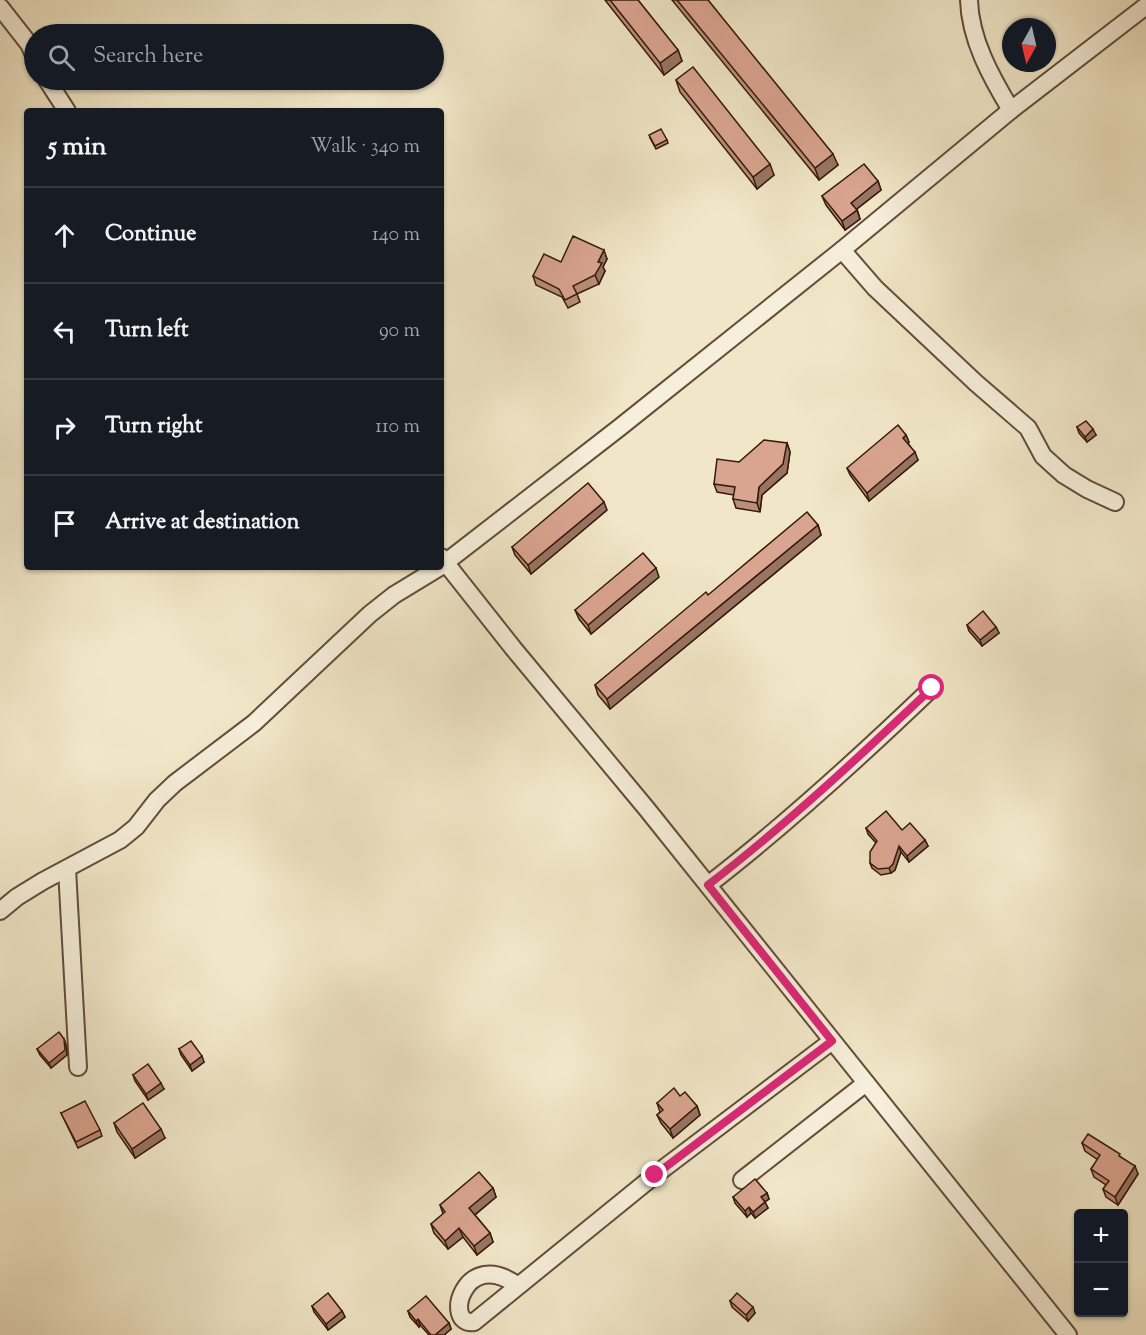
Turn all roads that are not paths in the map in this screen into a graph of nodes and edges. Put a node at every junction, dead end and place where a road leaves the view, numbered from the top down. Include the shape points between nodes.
1 (969, 0) edge
2 (1146, 6) edge
3 (0, 7) edge
4 (24, 38) edge
5 (53, 90) edge
6 (65, 108) edge
7 (1011, 110) junction
8 (842, 250) junction
9 (1115, 502) dead end
10 (444, 562) edge
11 (444, 566) edge
12 (433, 570) edge
13 (932, 688) dead end
14 (67, 869) junction
15 (708, 885) junction
16 (0, 910) edge
17 (832, 1041) junction
18 (78, 1066) dead end
19 (866, 1083) junction
20 (742, 1180) dead end
21 (518, 1286) dead end
22 (1068, 1335) edge

1 - 7 street via 974,31 995,84
2 - 7 street
3 - 4 street
5 - 6 street
7 - 8 street
8 - 9 street via 875,288 1028,428 1043,456 1064,475
8 - 10 street
11 - 15 street
12 - 14 street via 369,614 254,723 175,783 136,827
13 - 15 street via 769,838
14 - 16 street
14 - 18 street
15 - 17 street
17 - 19 street
17 - 21 street via 655,1175
19 - 20 street
19 - 22 street

